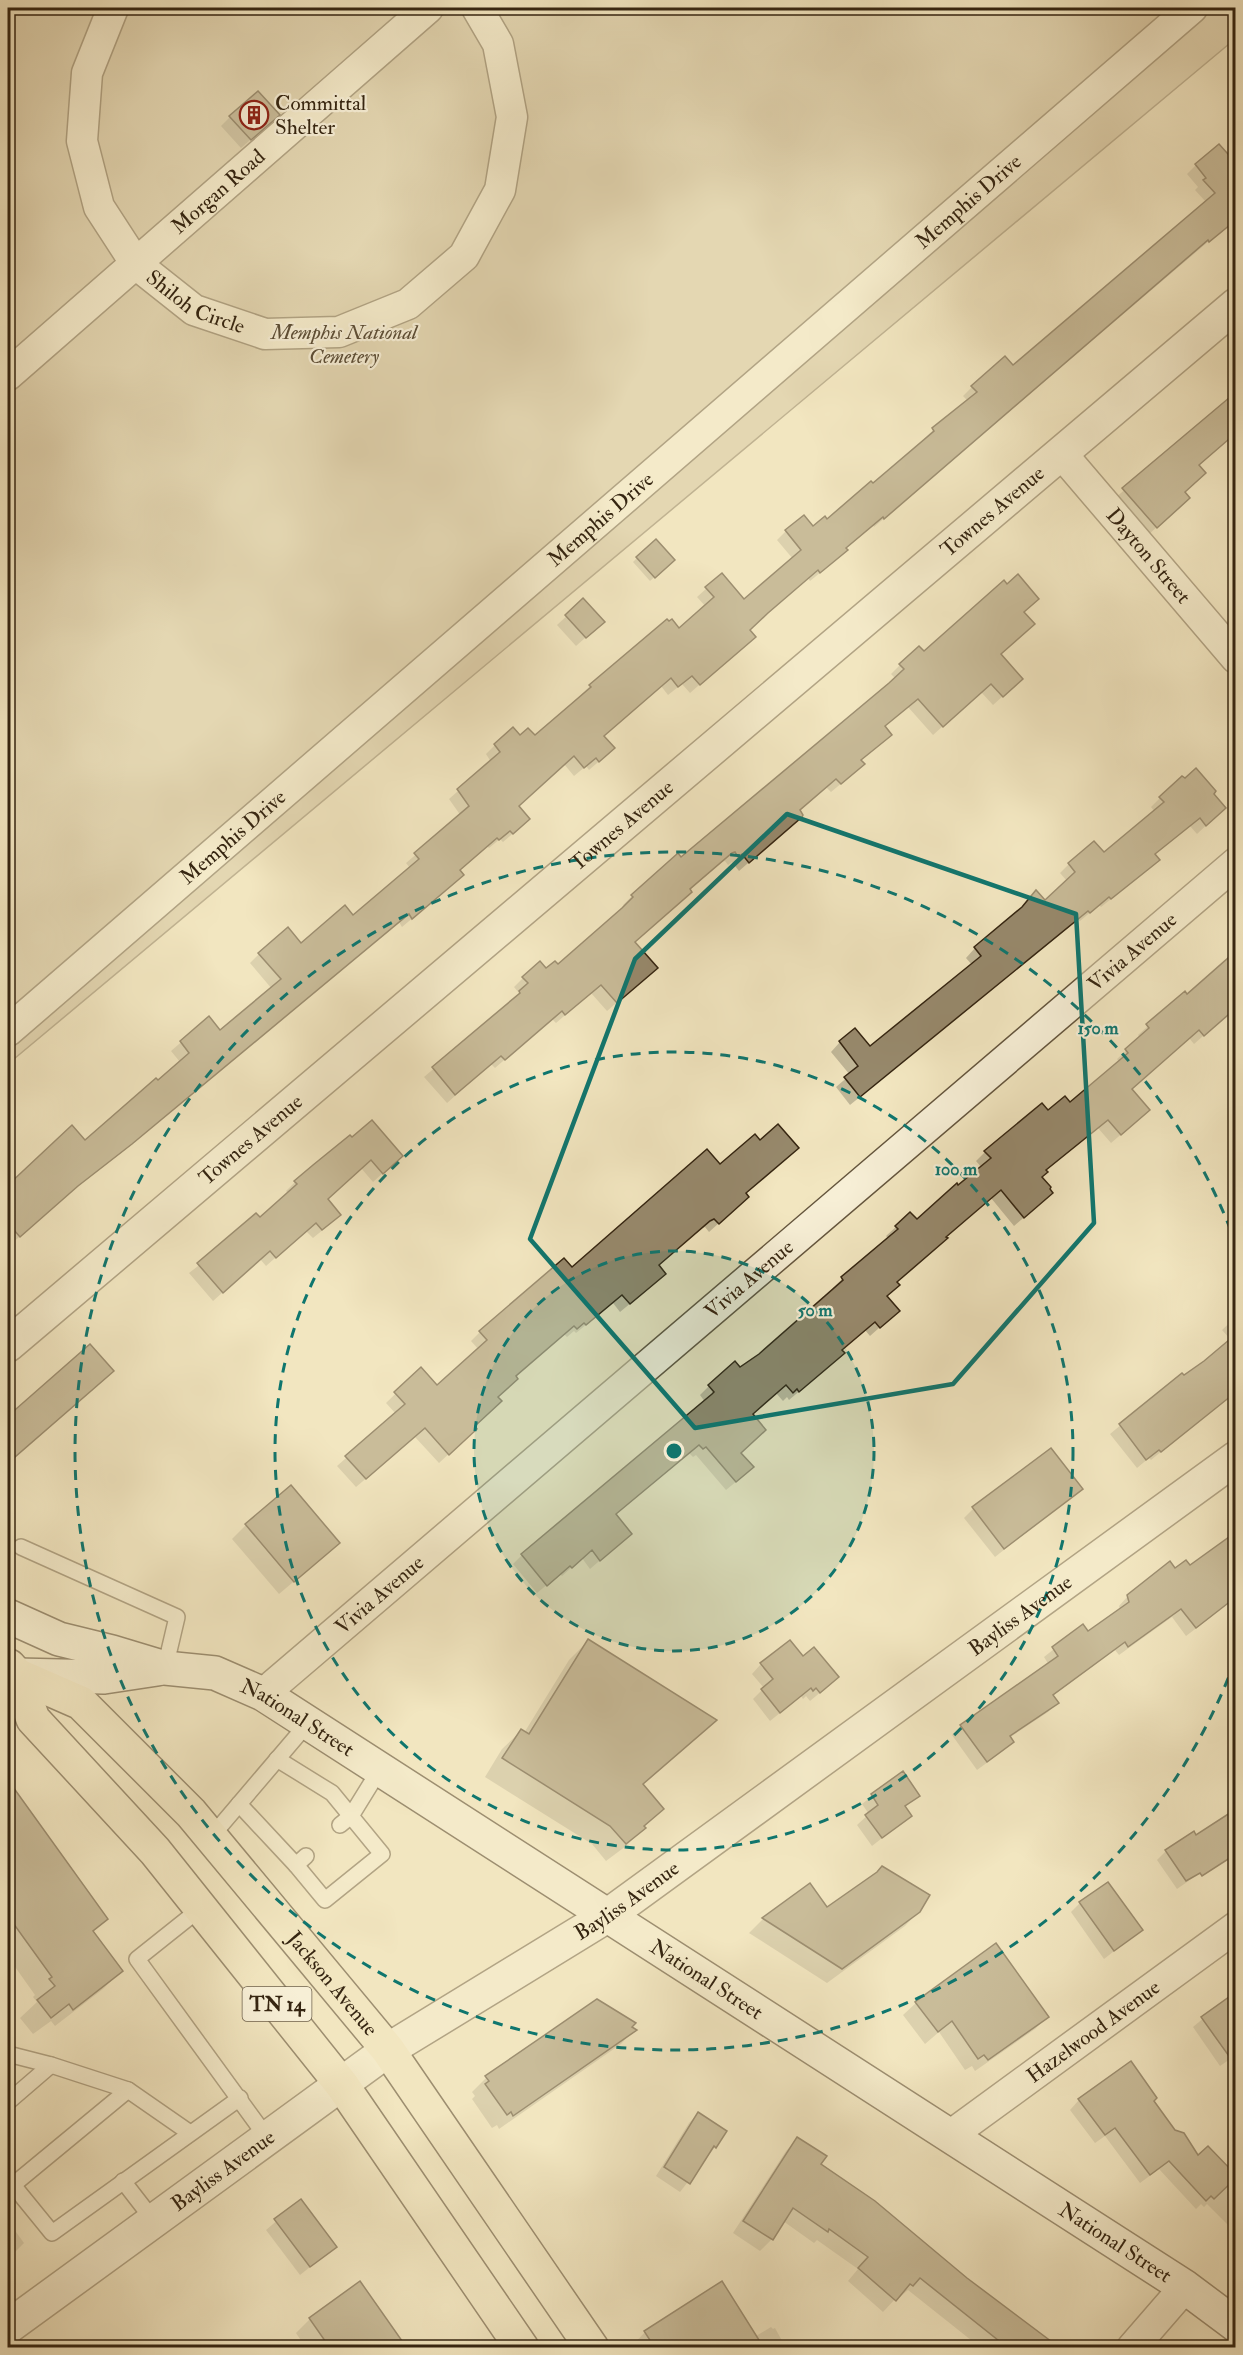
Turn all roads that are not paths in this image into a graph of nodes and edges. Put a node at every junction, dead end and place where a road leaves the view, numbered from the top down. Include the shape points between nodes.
1 (113, 8) edge
2 (428, 8) edge
3 (477, 8) edge
4 (1192, 8) edge
5 (136, 264) junction
6 (1236, 305) edge
7 (8, 375) edge
8 (1061, 453) junction
9 (1236, 658) edge
10 (1236, 863) edge
11 (8, 1031) edge
12 (8, 1345) edge
13 (1236, 1458) edge
14 (21, 1547) dead end
15 (8, 1616) edge
16 (165, 1668) junction
17 (12, 1670) edge
18 (262, 1694) junction
19 (308, 1723) junction
20 (277, 1759) junction
21 (380, 1769) junction
22 (239, 1804) junction
23 (346, 1821) junction
24 (211, 1837) junction
25 (201, 1908) junction
26 (607, 1916) junction
27 (1236, 1927) edge
28 (388, 2050) junction
29 (8, 2054) edge
30 (51, 2065) junction
31 (342, 2085) junction
32 (128, 2090) junction
33 (240, 2097) junction
34 (8, 2102) edge
35 (190, 2133) junction
36 (951, 2135) junction
37 (268, 2139) junction
38 (123, 2181) junction
39 (10, 2182) edge
40 (154, 2221) junction
41 (1185, 2286) junction
42 (11, 2319) edge
43 (1236, 2325) edge
44 (522, 2348) edge
45 (592, 2348) edge
46 (1132, 2348) edge

1 - 5 street, Shiloh Circle via 87,73 82,141 99,207
2 - 5 street, Morgan Road
3 - 5 street, Shiloh Circle via 498,44 512,117 500,190 464,256 408,304 339,332 265,334 194,310
4 - 11 street, Memphis Drive
5 - 7 street, Morgan Road
6 - 8 street, Townes Avenue
8 - 9 street, Dayton Street
8 - 12 street, Townes Avenue
10 - 18 street, Vivia Avenue
13 - 26 street, Bayliss Avenue
14 - 16 lane via 177,1617
15 - 16 street, National Street via 59,1639
16 - 17 street, National Street via 104,1677
16 - 18 street, National Street via 215,1673
17 - 24 main road, Jackson Avenue / TN 14 via 81,1703
17 - 25 main road, TN 14 via 33,1719 155,1851
18 - 19 street, National Street
19 - 20 lane
19 - 21 street, National Street
20 - 22 lane
20 - 23 lane via 332,1793
21 - 23 lane
21 - 26 street, National Street
22 - 23 lane via 301,1860 325,1900 382,1854
22 - 24 lane
24 - 28 main road, Jackson Avenue / TN 14
25 - 31 main road, TN 14
25 - 33 lane via 137,1959
26 - 28 street, Bayliss Avenue
26 - 36 street, National Street
27 - 36 street, Hazelwood Avenue
28 - 31 street, Bayliss Avenue
28 - 45 main road, Jackson Avenue / TN 14
29 - 30 lane
30 - 32 lane
30 - 34 lane
31 - 37 street, Bayliss Avenue
31 - 44 main road, TN 14
32 - 35 lane
32 - 39 lane
33 - 35 lane
33 - 37 lane
35 - 38 lane
36 - 41 street, National Street
37 - 40 street, Bayliss Avenue
38 - 39 lane via 52,2233
38 - 40 lane
40 - 42 street, Bayliss Avenue
41 - 43 street, National Street
41 - 46 street

